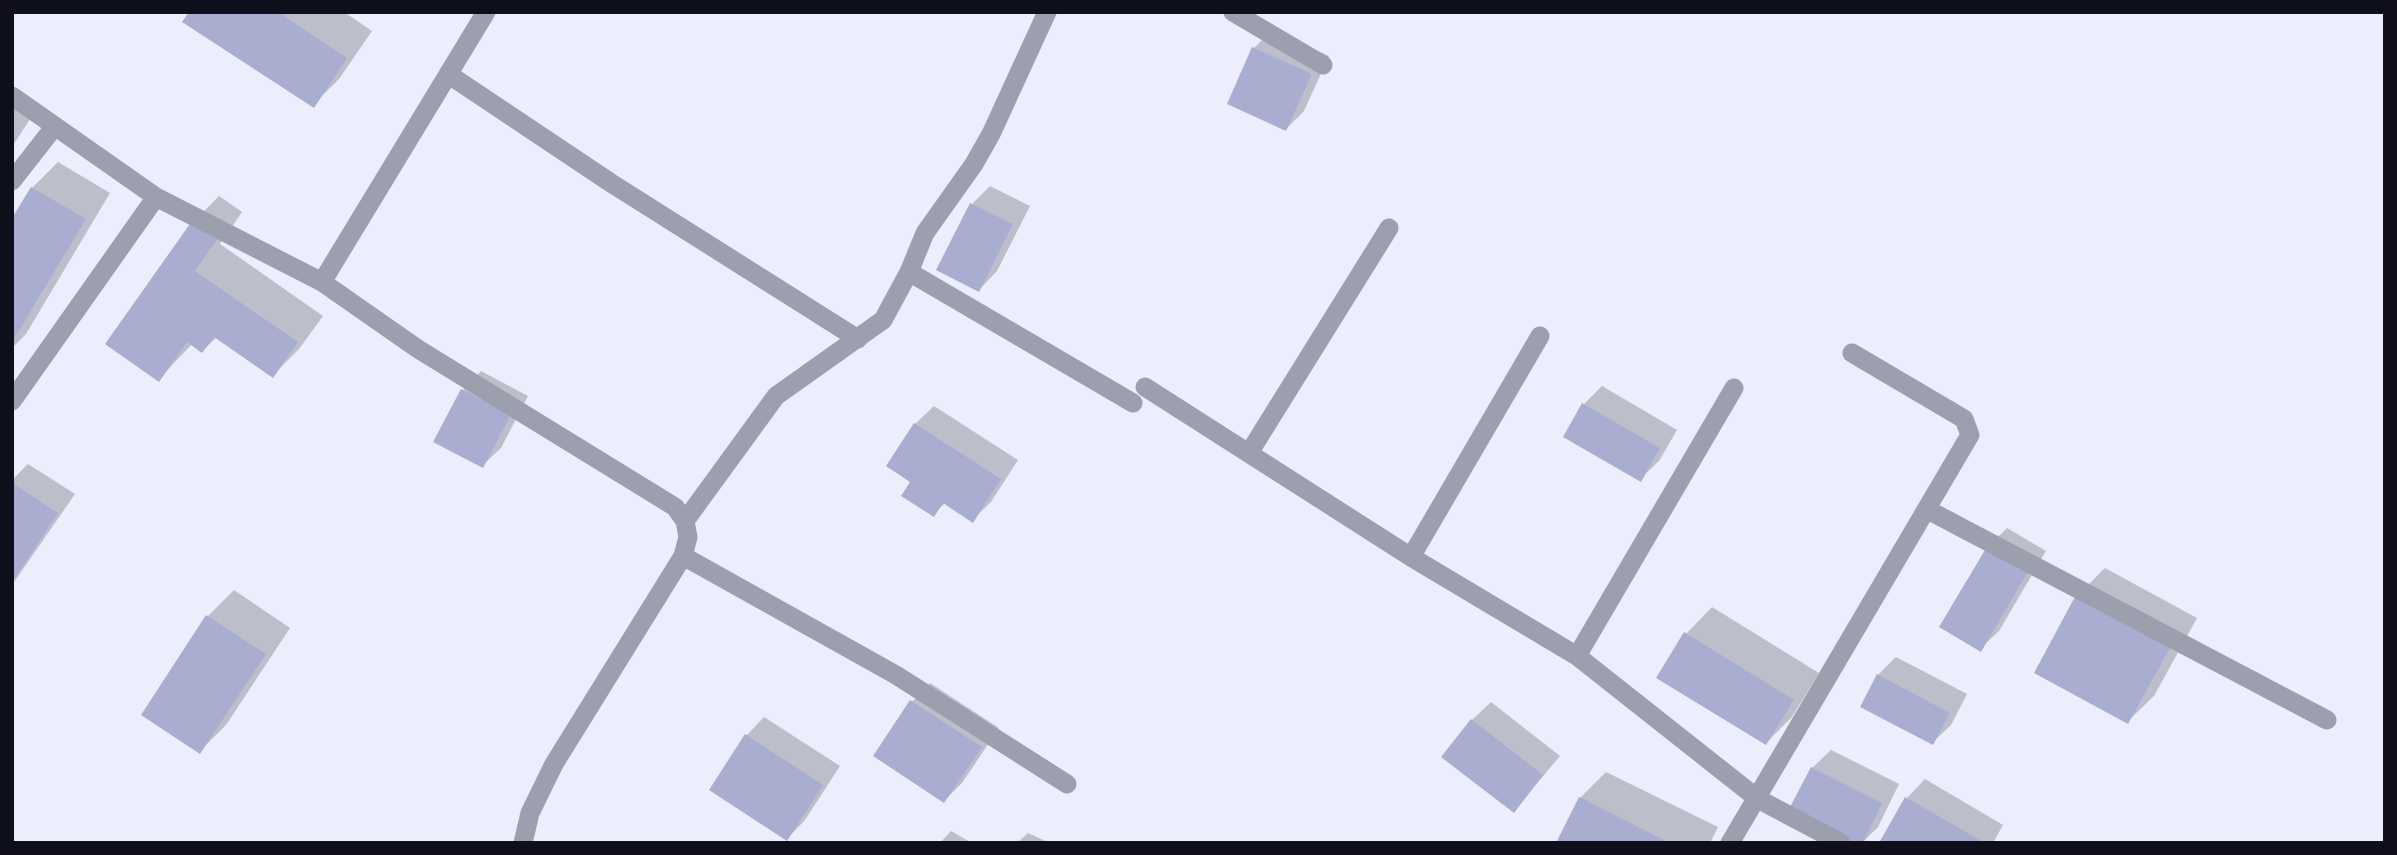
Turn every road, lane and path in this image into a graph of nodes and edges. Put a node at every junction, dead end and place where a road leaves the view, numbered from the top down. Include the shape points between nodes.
1 (486, 12) edge
2 (1047, 12) edge
3 (1233, 12) edge
4 (1323, 65) dead end
5 (448, 74) junction
6 (12, 96) edge
7 (55, 125) junction
8 (12, 181) edge
9 (156, 197) junction
10 (1389, 228) dead end
11 (909, 272) junction
12 (322, 282) junction
13 (1540, 336) dead end
14 (858, 339) junction
15 (1852, 353) dead end
16 (1145, 387) dead end
17 (1734, 388) dead end
18 (12, 401) edge
19 (1133, 403) dead end
20 (1249, 453) junction
21 (1928, 510) junction
22 (685, 522) junction
23 (683, 556) junction
24 (1411, 557) junction
25 (1577, 656) junction
26 (2328, 720) dead end
27 (1067, 784) dead end
28 (1758, 799) junction
29 (523, 843) edge
30 (1730, 843) edge
31 (1842, 843) edge

1 - 5 street
2 - 11 street via 991,134 925,233
3 - 4 street
5 - 12 street
5 - 14 street
6 - 7 street
7 - 8 street
7 - 9 street
9 - 12 street
9 - 18 street
10 - 20 street
11 - 14 street via 883,320
11 - 19 street
12 - 22 street via 418,349 675,507
13 - 24 street
14 - 22 street via 776,396
15 - 21 street via 1964,419 1969,427 1968,443
16 - 20 street
17 - 25 street
20 - 24 street
21 - 26 street
21 - 28 street
22 - 23 street via 688,537
23 - 27 street via 896,675
23 - 29 street via 554,764 530,813
24 - 25 street
25 - 28 street
28 - 30 street
28 - 31 street

